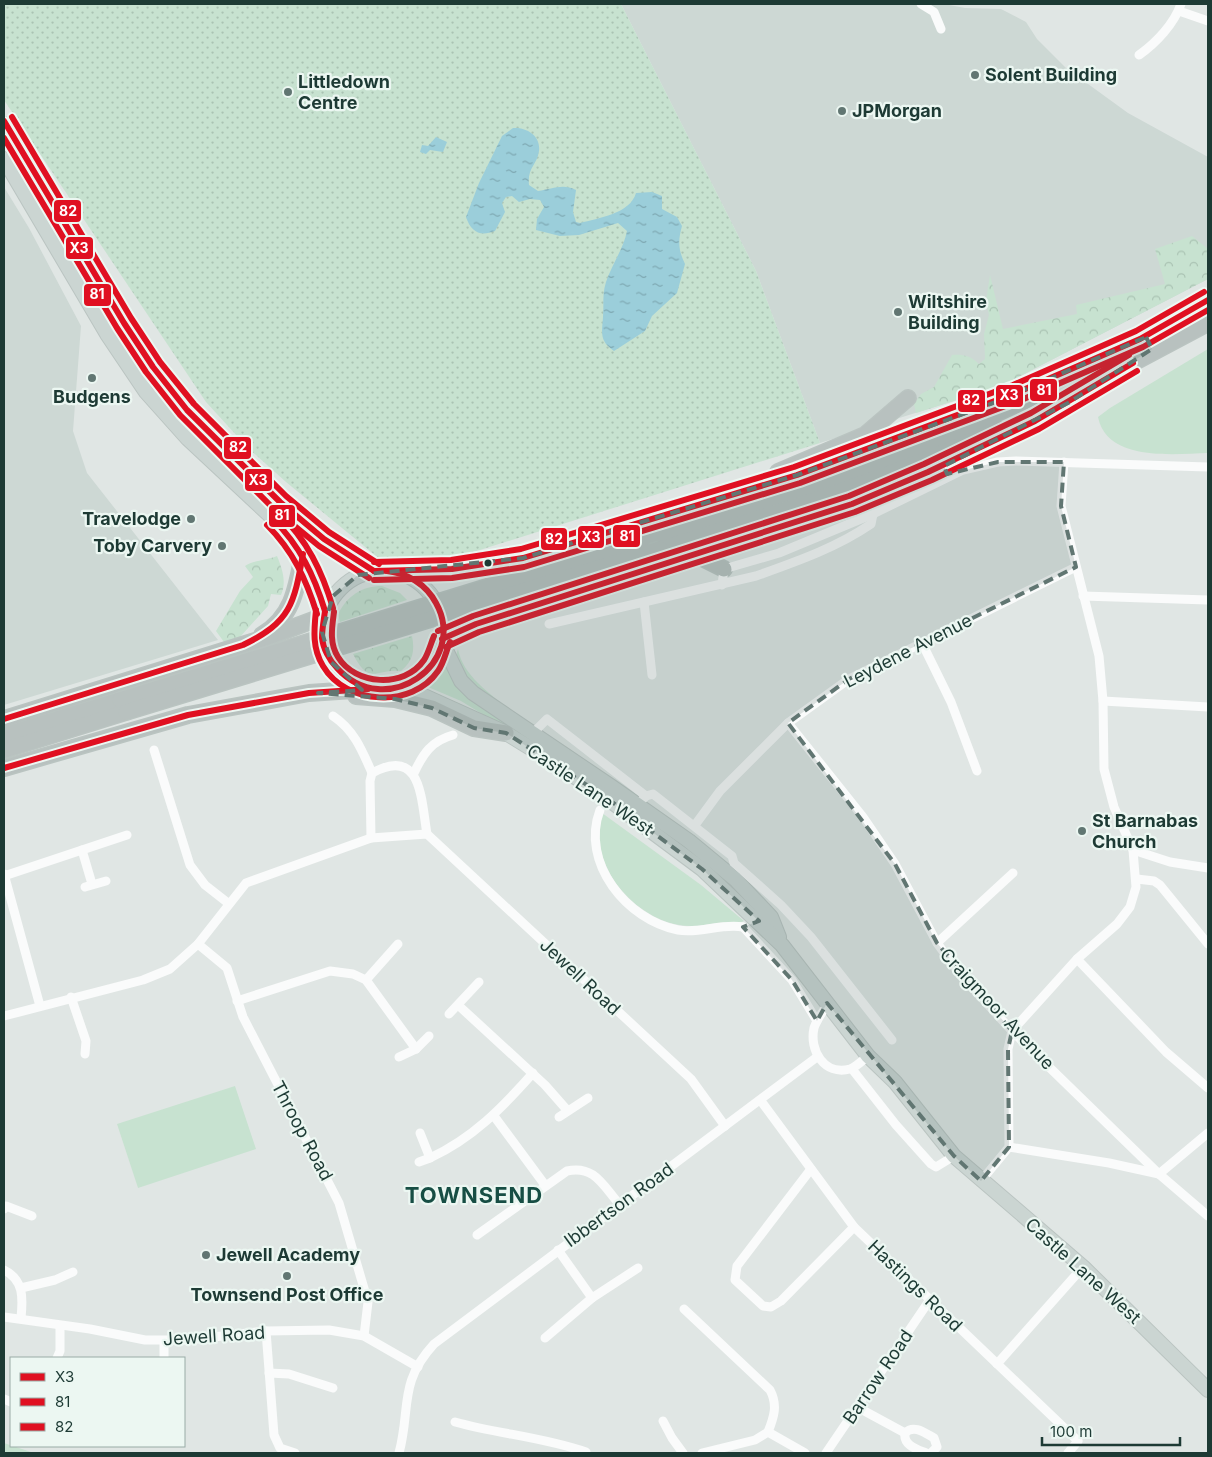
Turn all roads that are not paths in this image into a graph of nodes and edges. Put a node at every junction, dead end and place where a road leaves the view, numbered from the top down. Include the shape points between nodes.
1 (921, 4) edge
2 (1180, 7) edge
3 (1208, 21) edge
4 (941, 29) dead end
5 (1139, 55) dead end
6 (6, 126) edge
7 (4, 159) edge
8 (1208, 300) edge
9 (1208, 323) edge
10 (1140, 339) junction
11 (1119, 370) junction
12 (908, 398) dead end
13 (1064, 462) junction
14 (1208, 467) edge
15 (874, 514) junction
16 (641, 523) junction
17 (303, 554) junction
18 (696, 555) junction
19 (1076, 567) junction
20 (724, 569) junction
21 (374, 571) junction
22 (391, 571) junction
23 (722, 585) junction
24 (1083, 596) junction
25 (1208, 600) edge
26 (644, 602) junction
27 (324, 614) junction
28 (548, 624) dead end
29 (442, 641) junction
30 (922, 643) junction
31 (243, 645) junction
32 (652, 676) dead end
33 (404, 687) junction
34 (368, 689) junction
35 (318, 693) junction
36 (1103, 701) junction
37 (123, 706) junction
38 (1208, 707) edge
39 (333, 716) dead end
40 (4, 719) edge
41 (788, 723) junction
42 (506, 733) junction
43 (532, 733) junction
44 (4, 735) edge
45 (453, 735) dead end
46 (4, 750) edge
47 (154, 750) dead end
48 (4, 768) edge
49 (977, 771) dead end
50 (372, 773) junction
51 (414, 773) junction
52 (641, 800) junction
53 (600, 810) dead end
54 (695, 825) junction
55 (427, 834) junction
56 (127, 835) dead end
57 (371, 838) junction
58 (82, 850) junction
59 (1134, 850) junction
60 (731, 868) junction
61 (1208, 868) edge
62 (702, 869) junction
63 (1013, 873) dead end
64 (4, 875) edge
65 (1137, 879) junction
66 (106, 880) dead end
67 (228, 903) junction
68 (8, 905) edge
69 (758, 920) junction
70 (743, 927) junction
71 (937, 943) junction
72 (198, 944) junction
73 (398, 944) dead end
74 (1208, 944) edge
75 (782, 945) junction
76 (1077, 959) junction
77 (366, 980) junction
78 (479, 982) dead end
79 (71, 997) junction
80 (237, 1001) junction
81 (828, 1004) junction
82 (458, 1005) junction
83 (40, 1006) junction
84 (449, 1014) dead end
85 (4, 1016) edge
86 (817, 1021) junction
87 (1012, 1031) junction
88 (429, 1036) dead end
89 (892, 1040) dead end
90 (416, 1049) junction
91 (85, 1054) dead end
92 (868, 1056) junction
93 (399, 1057) dead end
94 (817, 1057) junction
95 (852, 1069) junction
96 (533, 1073) junction
97 (1208, 1088) edge
98 (588, 1098) dead end
99 (762, 1100) junction
100 (567, 1110) junction
101 (494, 1116) junction
102 (559, 1117) dead end
103 (725, 1126) junction
104 (420, 1133) dead end
105 (1208, 1133) edge
106 (1009, 1147) junction
107 (954, 1156) junction
108 (430, 1158) junction
109 (419, 1162) dead end
110 (811, 1169) junction
111 (1159, 1174) junction
112 (982, 1181) junction
113 (545, 1185) junction
114 (620, 1205) junction
115 (4, 1209) edge
116 (32, 1216) dead end
117 (1208, 1216) edge
118 (854, 1227) junction
119 (477, 1234) dead end
120 (558, 1250) junction
121 (1083, 1267) junction
122 (638, 1268) dead end
123 (4, 1270) edge
124 (73, 1272) dead end
125 (21, 1288) junction
126 (592, 1298) junction
127 (929, 1301) junction
128 (684, 1309) dead end
129 (4, 1317) edge
130 (21, 1318) junction
131 (60, 1326) junction
132 (266, 1331) junction
133 (364, 1336) junction
134 (545, 1338) dead end
135 (164, 1341) junction
136 (57, 1357) edge
137 (164, 1357) edge
138 (997, 1364) junction
139 (418, 1367) junction
140 (269, 1373) junction
141 (333, 1388) dead end
142 (1208, 1390) edge
143 (857, 1407) junction
144 (663, 1421) dead end
145 (455, 1422) dead end
146 (768, 1432) junction
147 (905, 1433) junction
148 (561, 1443) junction
149 (278, 1451) edge
150 (586, 1452) edge
151 (295, 1453) edge
152 (399, 1453) edge
153 (558, 1453) edge
154 (683, 1453) edge
155 (702, 1453) edge
156 (805, 1453) edge
157 (826, 1453) edge
158 (926, 1453) edge
159 (931, 1453) edge
160 (1068, 1453) edge

1 - 4 street via 934,12
2 - 3 street
2 - 5 street via 1155,44
6 - 21 main road via 124,323 187,410 280,502 324,539
7 - 17 main road via 107,334 146,392 188,439 292,536
8 - 10 highway
9 - 11 highway
10 - 16 highway via 969,412 797,475
10 - 37 highway, bridge via 1027,400 914,449 816,486
11 - 18 highway via 1035,421 912,479 842,507
11 - 37 highway, bridge via 1025,416 901,470 774,514
12 - 16 highway via 864,435 722,494
13 - 14 street
13 - 15 street via 1016,460 963,470
13 - 19 street via 1061,506
15 - 20 street via 779,553
15 - 23 street via 871,524 823,550
16 - 22 highway via 523,558 452,568
17 - 27 main road via 311,567
17 - 31 highway via 295,596 288,611 274,628
18 - 20 highway
18 - 29 highway via 476,624
19 - 24 street
19 - 30 street, Leydene Avenue
20 - 23 street
21 - 22 main road
21 - 27 main road via 358,575 344,584
22 - 29 main road via 409,576 425,587 442,617
23 - 26 street
24 - 25 street
24 - 36 street via 1099,656
26 - 28 street
26 - 32 street
27 - 31 highway
27 - 34 main road via 324,648 331,662 354,684
29 - 33 main road via 433,665
29 - 43 main road, Castle Lane West via 461,681 473,693
30 - 41 street, Leydene Avenue via 849,679
30 - 49 street via 951,702
31 - 40 highway
33 - 34 main road via 387,691
33 - 42 main road, Castle Lane West
34 - 35 highway
35 - 42 highway via 395,699 432,708 474,728
35 - 48 highway via 188,715
36 - 38 street
36 - 59 street via 1104,770 1114,807
37 - 44 highway
37 - 46 highway
39 - 50 street via 346,725 361,747
41 - 54 street, Leydene Avenue via 720,791
41 - 71 street, Craigmoor Avenue via 863,817 895,864
42 - 62 main road, Castle Lane West via 604,796
43 - 52 main road, Castle Lane West
43 - 52 street, Castle Lane West via 547,719
45 - 51 street via 441,738 428,748
47 - 67 street via 190,865 205,885
50 - 51 street via 386,766 401,766
50 - 57 street
51 - 55 street
52 - 54 street, Castle Lane West via 653,794
52 - 60 main road, Castle Lane West via 689,842
52 - 62 main road via 638,814 689,851
53 - 70 street via 595,841 598,855 610,885 632,906 655,924 679,930 732,925
54 - 60 street, Castle Lane West via 732,856
55 - 57 street
55 - 103 street, Jewell Road via 691,1079
56 - 58 street
57 - 67 street via 246,883
58 - 64 street
58 - 66 street via 88,886
59 - 61 street via 1170,862
59 - 65 street
60 - 75 main road, Castle Lane West via 771,917
60 - 89 street, Castle Lane West via 780,905 811,938
62 - 69 main road, Castle Lane West
63 - 71 street
64 - 68 street
65 - 74 street via 1160,885
65 - 76 street via 1130,907 1117,924
67 - 72 street
68 - 83 street
69 - 70 street
69 - 75 main road, Castle Lane West
70 - 86 street via 792,980
71 - 87 street, Craigmoor Avenue via 959,973
72 - 79 street via 181,961 158,975
72 - 80 street, Throop Road via 227,968
73 - 77 street
75 - 81 main road, Castle Lane West
76 - 87 street
76 - 97 street via 1166,1052
77 - 80 street via 353,974 330,971
77 - 90 street
78 - 82 street
79 - 83 street
79 - 91 street via 86,1041
80 - 133 street, Throop Road via 339,1203 368,1302
81 - 86 street
81 - 92 main road, Castle Lane West
82 - 84 street
82 - 96 street
83 - 85 street
86 - 94 street via 813,1036
87 - 106 street via 1008,1049
87 - 111 street, Craigmoor Avenue
88 - 90 street
90 - 93 street
92 - 95 street
92 - 107 main road, Castle Lane West via 895,1082
94 - 95 street via 828,1066
94 - 99 street, Ibbertson Road
95 - 107 street via 931,1164 941,1166
96 - 100 street
96 - 101 street
98 - 100 street
99 - 103 street, Ibbertson Road
99 - 110 street, Hastings Road
100 - 102 street
101 - 108 street via 448,1150
101 - 113 street
103 - 114 street, Ibbertson Road
104 - 108 street
105 - 111 street
106 - 111 street
106 - 112 street
107 - 112 main road, Castle Lane West
108 - 109 street
110 - 118 street, Hastings Road
110 - 118 street via 737,1266 735,1280 763,1306 772,1307 782,1301
111 - 117 street, Craigmoor Avenue
112 - 121 main road, Castle Lane West
113 - 114 street via 567,1171 580,1168 592,1172
113 - 119 street
114 - 120 street, Ibbertson Road
115 - 116 street via 6,1206
118 - 127 street, Hastings Road
120 - 126 street
120 - 139 street, Ibbertson Road via 440,1338
121 - 138 street
121 - 142 main road, Castle Lane West
122 - 126 street
123 - 125 street
124 - 125 street
125 - 130 street
126 - 134 street
127 - 138 street, Hastings Road
127 - 143 street, Barrow Road
128 - 146 street via 770,1390 775,1411
129 - 130 street, Jewell Road
130 - 131 street, Jewell Road
131 - 135 street, Jewell Road
131 - 136 street
132 - 133 street, Jewell Road via 329,1330
132 - 135 street, Jewell Road
132 - 140 street
133 - 139 street, Jewell Road
135 - 137 street
138 - 160 street, Hastings Road via 1078,1441
139 - 152 street via 408,1387
140 - 141 street via 289,1374
140 - 149 street via 272,1427
143 - 147 street
143 - 157 street, Barrow Road
144 - 154 street
145 - 148 street via 482,1430
146 - 155 street via 755,1440
146 - 156 street
147 - 158 street via 907,1444
147 - 159 street via 915,1429 934,1438 937,1447
148 - 150 street
148 - 153 street
149 - 151 street

